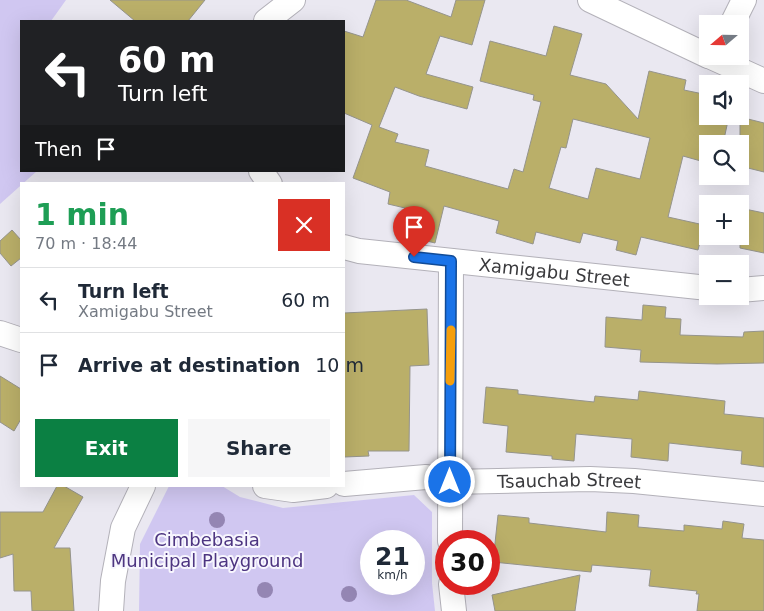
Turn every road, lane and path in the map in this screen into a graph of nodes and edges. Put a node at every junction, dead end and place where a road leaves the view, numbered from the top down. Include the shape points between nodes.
1 (293, 0) edge
2 (590, 0) edge
3 (744, 0) edge
4 (736, 15) edge
5 (267, 20) edge
6 (699, 51) edge
7 (729, 65) edge
8 (764, 81) edge
9 (345, 247) edge
10 (451, 261) junction
11 (699, 287) edge
12 (764, 288) edge
13 (749, 289) edge
14 (0, 332) edge
15 (20, 340) edge
16 (450, 482) junction
17 (345, 484) edge
18 (143, 487) edge
19 (272, 487) edge
20 (318, 487) edge
21 (764, 494) edge
22 (450, 530) edge
23 (452, 595) edge
24 (111, 611) edge
25 (454, 611) edge

1 - 5 street
2 - 6 street
3 - 4 street
7 - 8 street
9 - 10 street, Xamigabu Street
10 - 11 street, Xamigabu Street
10 - 16 street
12 - 13 street
14 - 15 street
16 - 17 street, Tsauchab Street via 426,477
16 - 21 street, Tsauchab Street via 625,480
16 - 22 street
18 - 24 street via 123,528 112,581
19 - 20 street via 293,490
23 - 25 street

